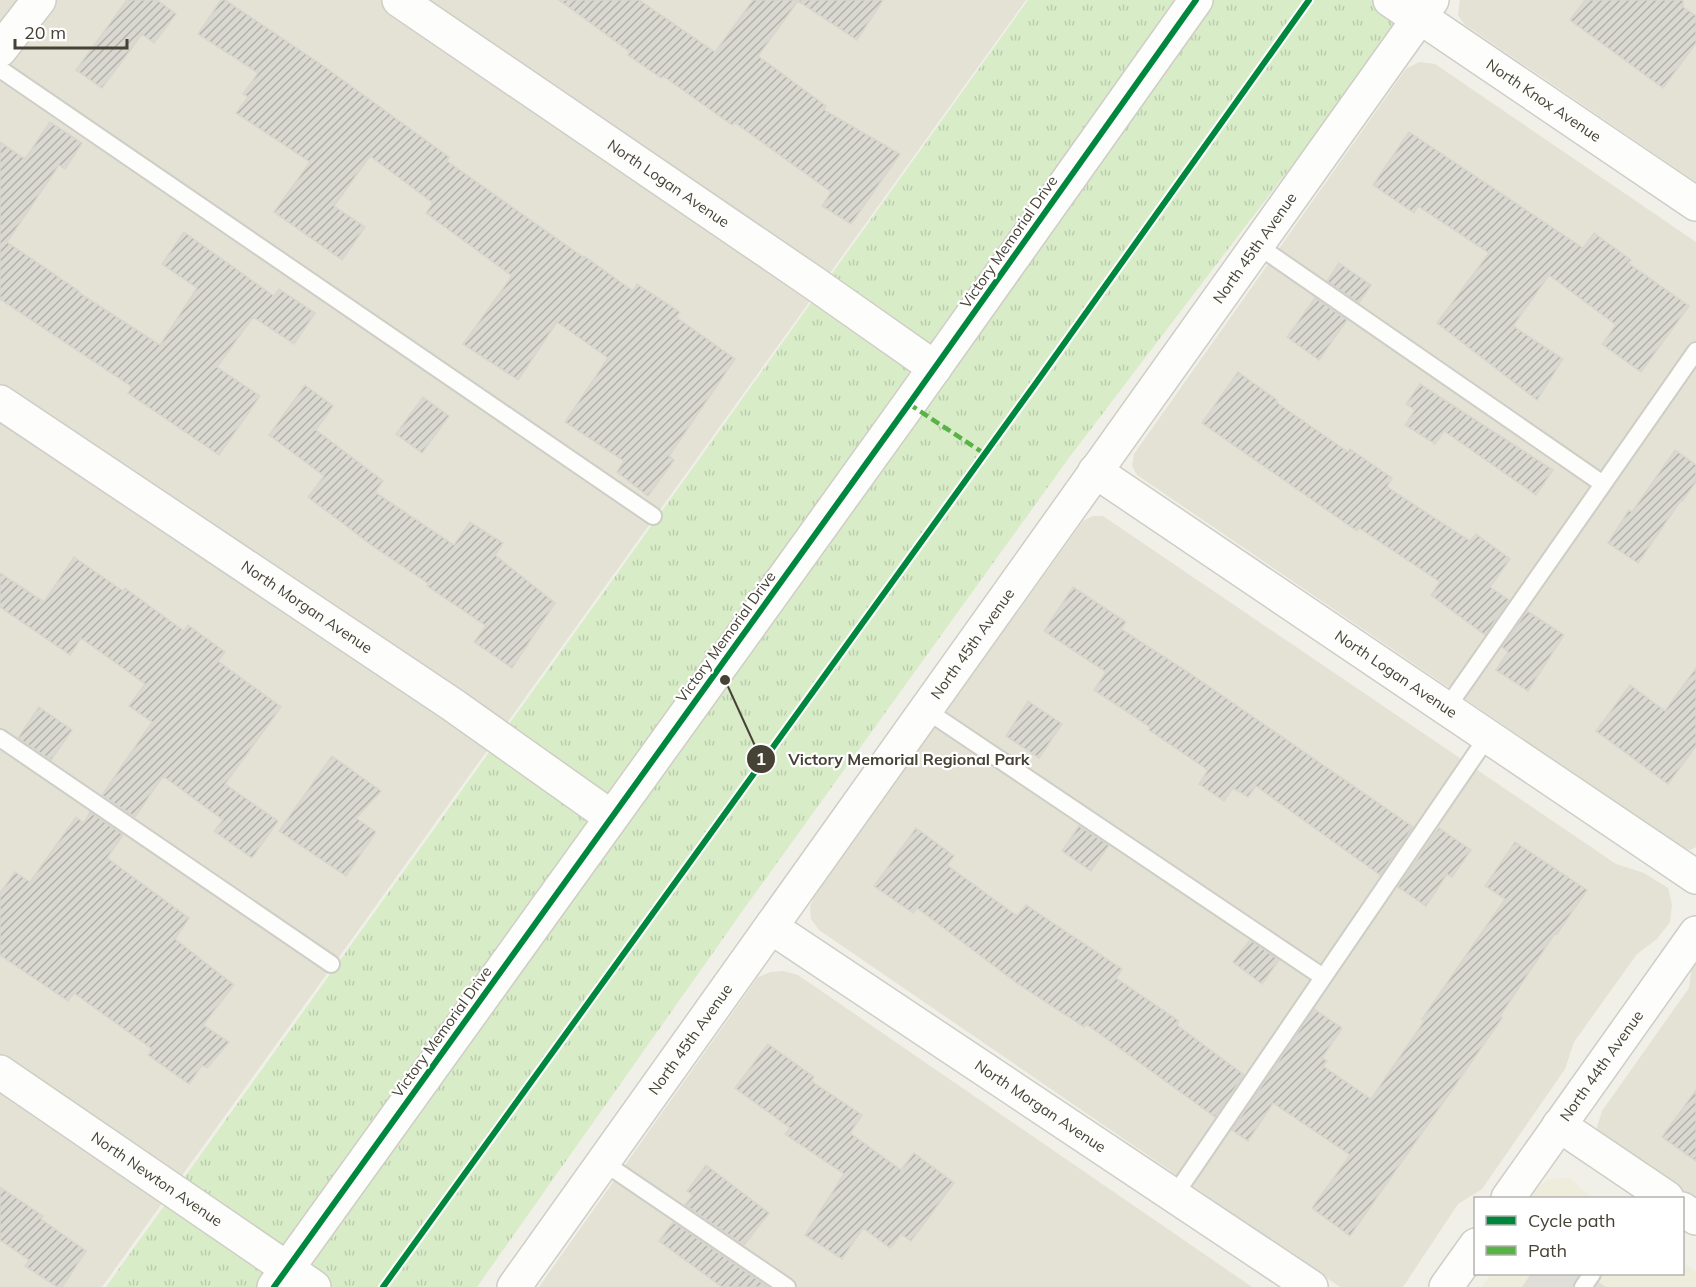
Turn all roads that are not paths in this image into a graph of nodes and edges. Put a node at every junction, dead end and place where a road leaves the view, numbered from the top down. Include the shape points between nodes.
1 (39, 0) edge
2 (399, 0) edge
3 (1196, 0) edge
4 (1390, 0) edge
5 (1426, 8) edge
6 (0, 51) edge
7 (0, 69) edge
8 (1696, 204) edge
9 (1257, 245) junction
10 (1696, 351) edge
11 (934, 368) junction
12 (0, 402) edge
13 (1095, 471) junction
14 (1603, 484) junction
15 (652, 516) dead end
16 (1446, 709) junction
17 (926, 710) junction
18 (1488, 736) junction
19 (0, 738) edge
20 (611, 817) junction
21 (1696, 877) edge
22 (773, 924) junction
23 (1696, 933) edge
24 (331, 964) dead end
25 (1323, 977) junction
26 (0, 1072) edge
27 (1559, 1125) junction
28 (603, 1162) junction
29 (1654, 1195) edge
30 (1174, 1196) junction
31 (1509, 1197) edge
32 (1474, 1248) edge
33 (280, 1278) edge
34 (314, 1287) edge
35 (514, 1287) edge
36 (787, 1287) edge
37 (1311, 1287) edge
38 (1446, 1287) edge

1 - 6 street
2 - 11 street, North Logan Avenue
3 - 11 street, Victory Memorial Drive
4 - 5 street, North Knox Avenue via 1409,13
5 - 8 street, North Knox Avenue
5 - 9 street, North 45th Avenue
7 - 15 lane
9 - 13 street, North 45th Avenue
9 - 14 lane
10 - 14 lane
11 - 20 street, Victory Memorial Drive
12 - 20 street, North Morgan Avenue via 453,705
13 - 16 street, North Logan Avenue
13 - 17 street, North 45th Avenue
14 - 16 lane
16 - 18 street, North Logan Avenue
17 - 22 street, North 45th Avenue
17 - 25 lane
18 - 21 street, North Logan Avenue
18 - 25 lane
19 - 24 lane
20 - 33 street, Victory Memorial Drive
22 - 28 street, North 45th Avenue
22 - 30 street, North Morgan Avenue via 780,933
23 - 27 street, North 44th Avenue
25 - 30 lane
26 - 33 street, North Newton Avenue
27 - 29 street
27 - 31 street, North 44th Avenue
28 - 35 street, North 45th Avenue
28 - 36 lane
30 - 37 street, North Morgan Avenue
32 - 38 street
33 - 34 street, North Newton Avenue

